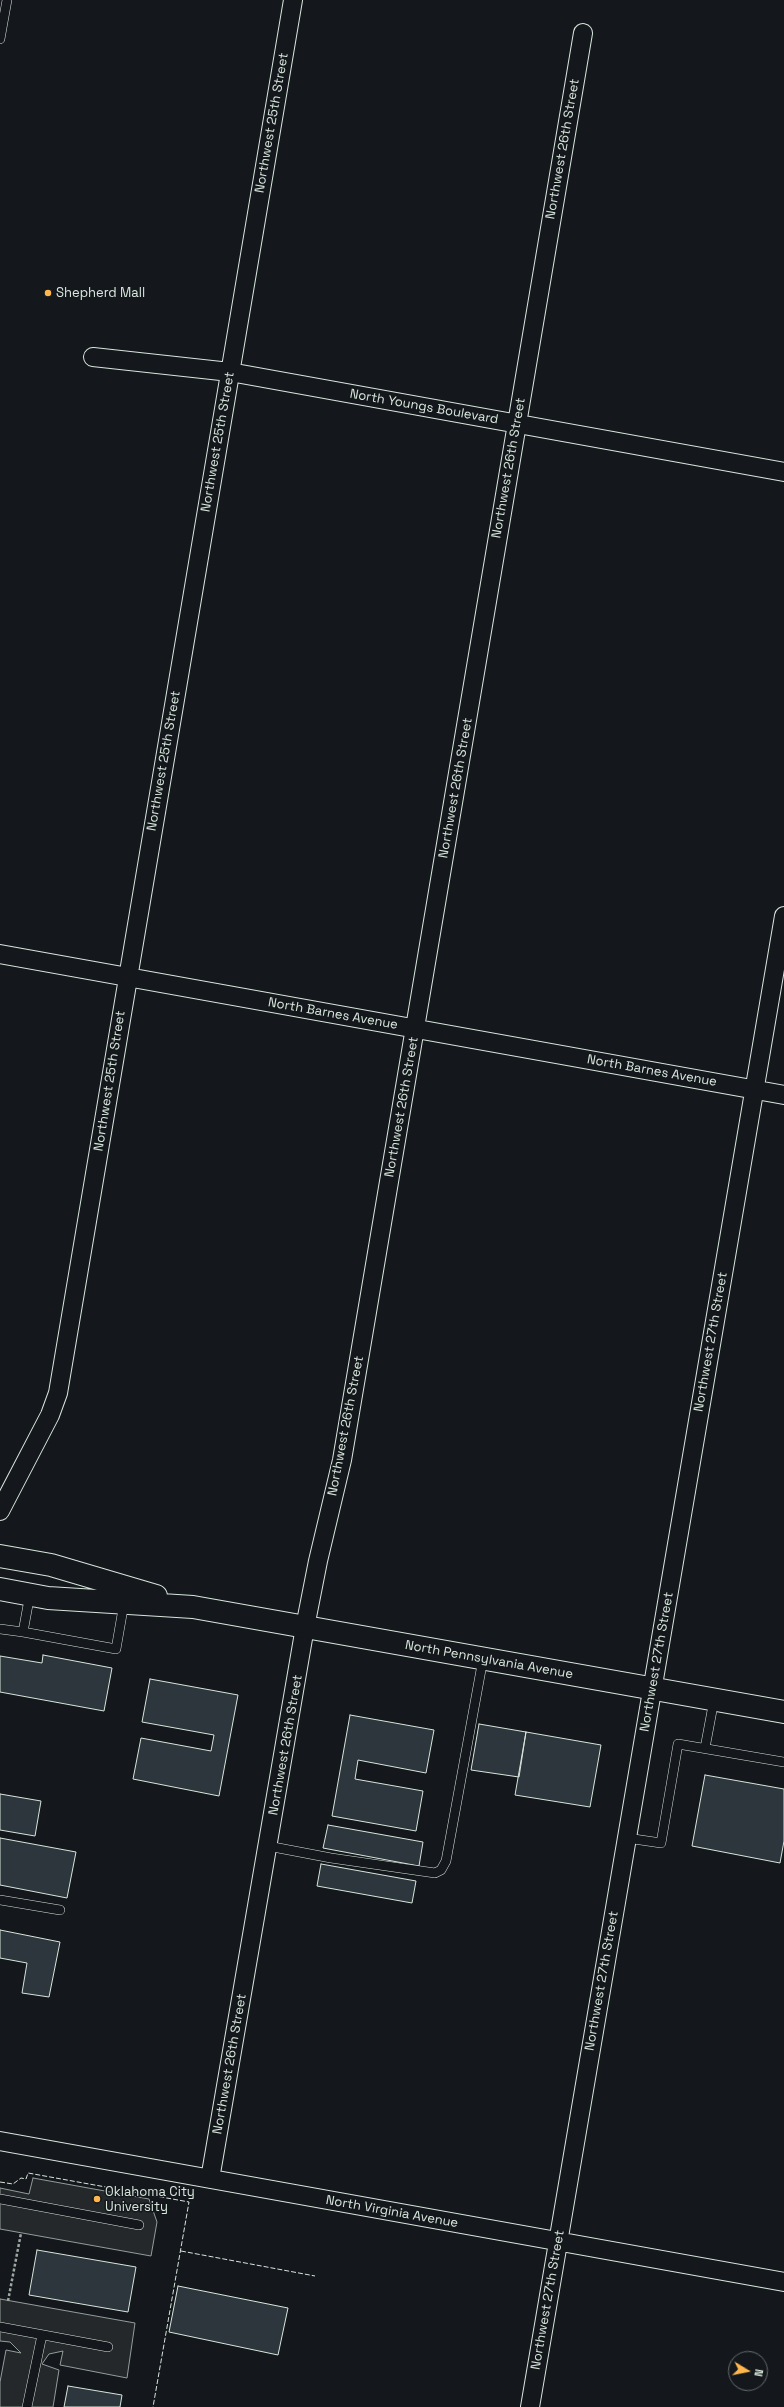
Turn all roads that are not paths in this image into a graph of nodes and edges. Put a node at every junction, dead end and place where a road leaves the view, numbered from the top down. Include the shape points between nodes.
1 (7, 0) edge
2 (293, 0) edge
3 (583, 34) dead end
4 (0, 39) edge
5 (93, 356) dead end
6 (230, 372) junction
7 (517, 424) junction
8 (784, 472) edge
9 (784, 916) edge
10 (0, 954) edge
11 (128, 977) junction
12 (415, 1029) junction
13 (754, 1090) junction
14 (784, 1095) edge
15 (0, 1511) edge
16 (0, 1556) edge
17 (0, 1589) edge
18 (30, 1594) junction
19 (124, 1603) junction
20 (193, 1607) junction
21 (305, 1627) junction
22 (0, 1629) edge
23 (23, 1632) junction
24 (483, 1659) junction
25 (652, 1689) junction
26 (714, 1700) junction
27 (784, 1712) edge
28 (705, 1748) junction
29 (784, 1762) edge
30 (626, 1838) junction
31 (268, 1846) junction
32 (0, 1900) edge
33 (60, 1910) dead end
34 (0, 2141) edge
35 (210, 2179) junction
36 (0, 2199) edge
37 (139, 2225) dead end
38 (558, 2241) junction
39 (784, 2282) edge
40 (0, 2327) edge
41 (42, 2335) junction
42 (108, 2347) dead end
43 (27, 2407) edge
44 (530, 2407) edge

1 - 4 lane
2 - 6 street, Northwest 25th Street
3 - 7 street, Northwest 26th Street
5 - 6 street, North Youngs Boulevard
6 - 7 street, North Youngs Boulevard
6 - 11 street, Northwest 25th Street
7 - 8 street, North Youngs Boulevard
7 - 12 street, Northwest 26th Street
9 - 13 street, Northwest 27th Street
10 - 11 street, North Barnes Avenue
11 - 12 street, North Barnes Avenue
11 - 15 street, Northwest 25th Street via 58,1393 50,1415
12 - 13 street, North Barnes Avenue
12 - 21 street, Northwest 26th Street via 342,1460
13 - 14 street, North Barnes Avenue
13 - 25 street, Northwest 27th Street
16 - 20 main road, North Pennsylvania Avenue via 52,1565
17 - 18 main road, North Pennsylvania Avenue
18 - 19 main road, North Pennsylvania Avenue
18 - 23 lane
19 - 20 main road, North Pennsylvania Avenue
19 - 23 lane via 116,1649
20 - 21 main road, North Pennsylvania Avenue
21 - 24 main road, North Pennsylvania Avenue
21 - 31 street, Northwest 26th Street
22 - 23 lane
24 - 25 main road, North Pennsylvania Avenue
24 - 31 lane via 446,1861 441,1870 435,1873
25 - 26 main road, North Pennsylvania Avenue
25 - 30 street, Northwest 27th Street
26 - 27 main road, North Pennsylvania Avenue
26 - 28 lane
28 - 29 lane
28 - 30 lane via 678,1744 661,1843
30 - 38 street, Northwest 27th Street
31 - 35 street, Northwest 26th Street
32 - 33 lane
34 - 35 street, North Virginia Avenue
35 - 38 street, North Virginia Avenue
36 - 37 lane
38 - 39 street, North Virginia Avenue
38 - 44 street, Northwest 27th Street
40 - 41 lane
41 - 42 lane
41 - 43 lane

